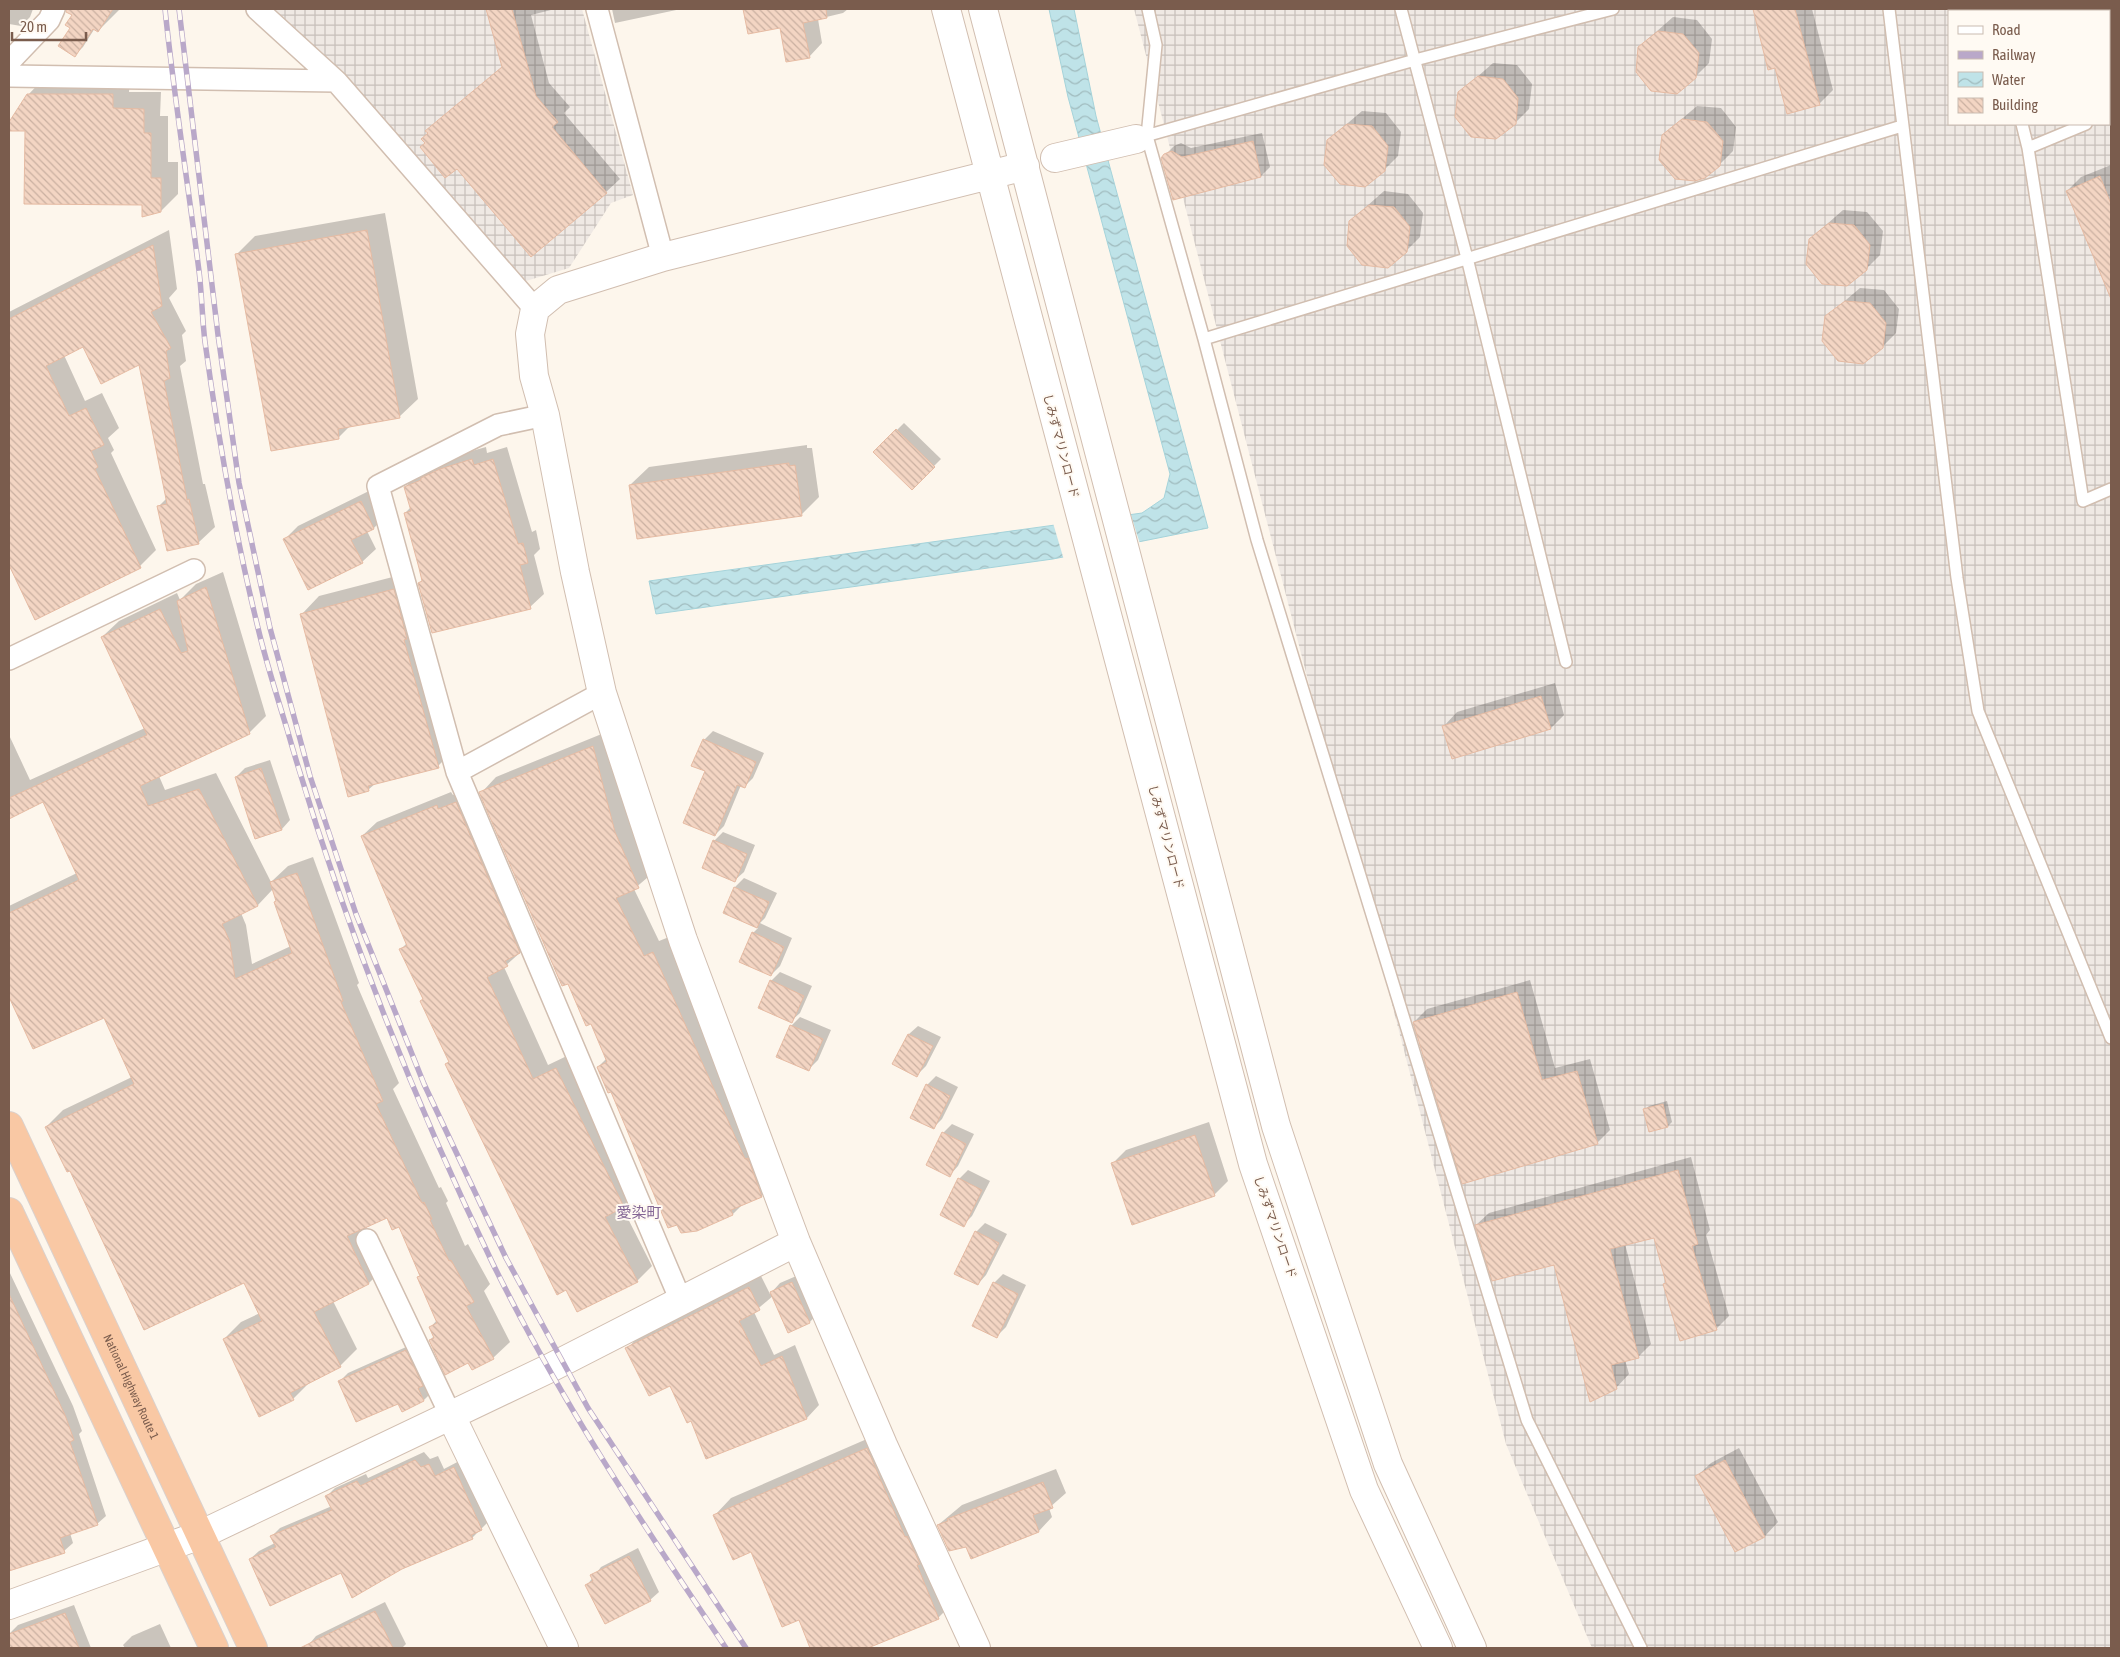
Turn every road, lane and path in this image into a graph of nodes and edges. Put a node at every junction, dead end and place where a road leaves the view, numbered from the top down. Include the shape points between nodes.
1 (54, 9) edge
2 (257, 9) edge
3 (597, 9) edge
4 (946, 9) edge
5 (983, 9) edge
6 (1148, 9) edge
7 (1401, 9) edge
8 (1613, 9) edge
9 (1889, 9) edge
10 (1415, 60) junction
11 (9, 62) edge
12 (9, 76) edge
13 (336, 81) junction
14 (2022, 125) edge
15 (2084, 125) edge
16 (1902, 126) junction
17 (1141, 138) junction
18 (2028, 148) junction
19 (1055, 158) joint
20 (1025, 166) junction
21 (989, 176) junction
22 (663, 258) junction
23 (1467, 258) junction
24 (535, 309) junction
25 (1204, 338) junction
26 (545, 415) junction
27 (2111, 489) edge
28 (194, 570) dead end
29 (9, 659) edge
30 (1566, 662) dead end
31 (602, 693) junction
32 (457, 772) junction
33 (2111, 1038) edge
34 (9, 1126) edge
35 (9, 1212) edge
36 (367, 1240) dead end
37 (796, 1242) junction
38 (682, 1301) junction
39 (451, 1416) junction
40 (200, 1535) junction
41 (166, 1547) junction
42 (9, 1605) edge
43 (214, 1648) edge
44 (253, 1648) edge
45 (564, 1648) edge
46 (976, 1648) edge
47 (1438, 1648) edge
48 (1472, 1648) edge
49 (1640, 1648) edge

1 - 11 street via 49,20
2 - 13 street
3 - 22 street
4 - 21 street, しみずマリンロード
5 - 20 street
6 - 17 lane via 1156,45
7 - 10 lane
8 - 10 lane
9 - 16 lane
10 - 17 lane
10 - 23 lane
12 - 13 street
13 - 24 street
14 - 18 lane
15 - 18 lane
16 - 23 lane
16 - 33 lane via 1957,578 1978,712
17 - 19 street
17 - 25 lane
18 - 27 lane via 2083,501
19 - 20 lane
20 - 21 street
20 - 48 street via 1276,1126 1388,1464
21 - 22 street
21 - 47 street, しみずマリンロード via 1253,1164 1364,1490
22 - 24 street via 558,290
23 - 25 lane
23 - 30 lane
24 - 26 street via 530,334 534,376
25 - 49 lane via 1257,540 1528,1420
26 - 31 street
26 - 32 street via 498,425 378,486
28 - 29 street
31 - 32 street
31 - 37 street via 684,940
32 - 38 street
34 - 40 highway, National Highway Route 1
35 - 41 highway
36 - 39 street
37 - 38 street
37 - 46 street via 883,1445
38 - 39 street
39 - 40 street
39 - 45 street
40 - 41 street
40 - 44 highway, National Highway Route 1
41 - 42 street
41 - 43 highway

